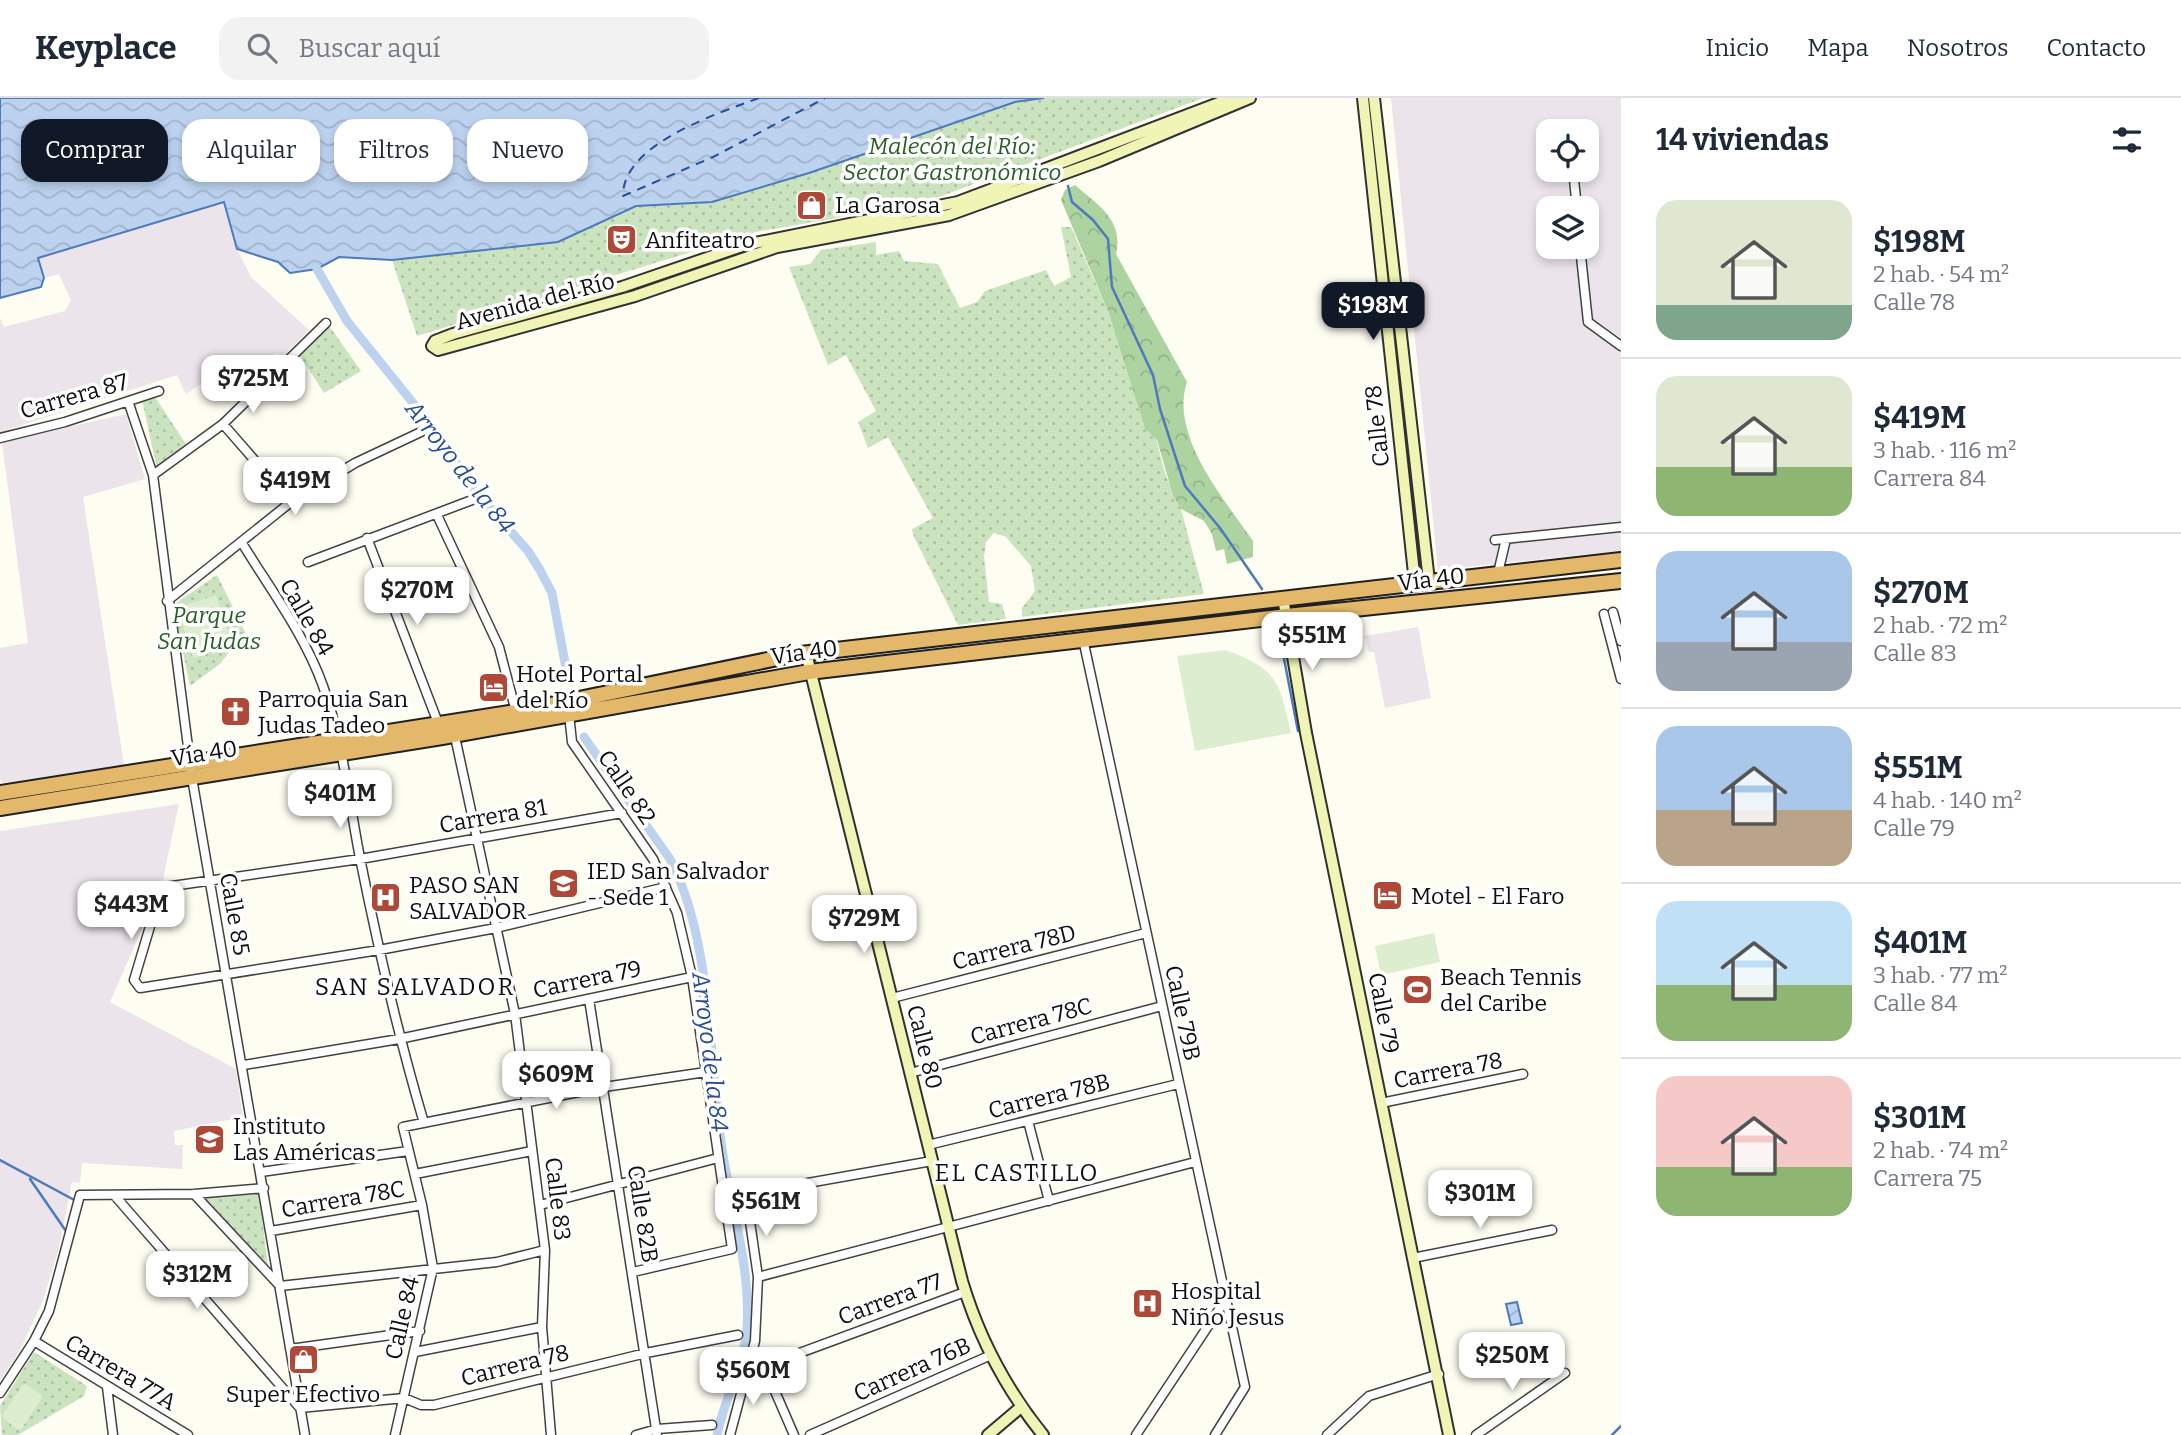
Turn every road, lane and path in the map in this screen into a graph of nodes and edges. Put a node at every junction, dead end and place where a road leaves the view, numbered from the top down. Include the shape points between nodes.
1 (1233, 98) edge
2 (1250, 98) edge
3 (1363, 98) edge
4 (1374, 98) edge
5 (757, 242) junction
6 (1581, 259) edge
7 (635, 296) junction
8 (326, 323) dead end
9 (1621, 346) edge
10 (159, 391) dead end
11 (128, 401) junction
12 (223, 424) junction
13 (423, 431) dead end
14 (0, 438) edge
15 (153, 475) junction
16 (472, 500) dead end
17 (290, 502) junction
18 (437, 514) junction
19 (1621, 527) edge
20 (367, 538) junction
21 (1506, 539) junction
22 (1495, 540) dead end
23 (242, 543) junction
24 (1621, 560) edge
25 (308, 562) dead end
26 (1498, 568) junction
27 (463, 570) junction
28 (1621, 581) edge
29 (1422, 582) junction
30 (1499, 594) junction
31 (389, 595) junction
32 (1283, 598) junction
33 (167, 601) junction
34 (1287, 616) junction
35 (951, 638) junction
36 (1083, 639) junction
37 (1621, 641) edge
38 (806, 653) junction
39 (955, 654) junction
40 (809, 672) junction
41 (1621, 679) edge
42 (516, 712) junction
43 (569, 714) junction
44 (447, 730) junction
45 (339, 747) junction
46 (191, 771) junction
47 (0, 793) edge
48 (0, 808) edge
49 (622, 813) junction
50 (477, 839) junction
51 (360, 859) junction
52 (209, 882) junction
53 (666, 887) junction
54 (496, 928) junction
55 (1146, 933) junction
56 (379, 950) junction
57 (226, 974) junction
58 (692, 977) junction
59 (891, 998) junction
60 (589, 999) junction
61 (1162, 1006) junction
62 (515, 1014) junction
63 (399, 1039) junction
64 (244, 1065) junction
65 (706, 1072) junction
66 (910, 1073) junction
67 (1523, 1074) dead end
68 (1178, 1084) junction
69 (604, 1087) junction
70 (527, 1102) junction
71 (1381, 1103) junction
72 (1028, 1121) junction
73 (424, 1123) junction
74 (928, 1145) junction
75 (408, 1151) junction
76 (532, 1151) junction
77 (718, 1158) junction
78 (932, 1161) junction
79 (1195, 1162) junction
80 (261, 1172) junction
81 (415, 1174) junction
82 (618, 1182) junction
83 (264, 1188) junction
84 (194, 1195) junction
85 (116, 1196) junction
86 (1049, 1201) junction
87 (422, 1205) junction
88 (540, 1205) junction
89 (950, 1228) junction
90 (1552, 1230) dead end
91 (271, 1231) junction
92 (545, 1250) junction
93 (1413, 1258) junction
94 (433, 1268) junction
95 (633, 1272) junction
96 (758, 1277) junction
97 (280, 1286) junction
98 (965, 1292) junction
99 (1226, 1299) junction
100 (542, 1327) junction
101 (420, 1331) junction
102 (738, 1335) dead end
103 (34, 1341) junction
104 (290, 1349) junction
105 (415, 1352) junction
106 (646, 1353) junction
107 (991, 1355) junction
108 (764, 1366) junction
109 (748, 1372) junction
110 (1565, 1373) dead end
111 (1439, 1374) junction
112 (546, 1376) junction
113 (107, 1387) junction
114 (0, 1393) edge
115 (404, 1398) junction
116 (128, 1400) junction
117 (1020, 1407) junction
118 (300, 1408) junction
119 (113, 1412) junction
120 (712, 1424) dead end
121 (657, 1432) edge
122 (1140, 1434) edge
123 (113, 1435) edge
124 (188, 1435) edge
125 (305, 1435) edge
126 (395, 1435) edge
127 (551, 1435) edge
128 (636, 1435) edge
129 (730, 1435) edge
130 (794, 1435) edge
131 (810, 1435) edge
132 (988, 1435) edge
133 (1043, 1435) edge
134 (1215, 1435) edge
135 (1327, 1435) edge
136 (1449, 1435) edge
137 (1476, 1435) edge

1 - 5 main road, Avenida del Río via 947,205
2 - 7 main road, Avenida del Río via 1111,156 949,215 777,247
3 - 29 main road, Calle 78
4 - 29 main road, Calle 78
5 - 7 main road via 744,252 652,282
5 - 7 main road, Avenida del Río via 622,287 453,334 432,346 445,348
6 - 9 street via 1588,321
8 - 12 street
10 - 11 street, Carrera 87
11 - 14 street, Carrera 87
11 - 15 street, Calle 85
12 - 15 street
12 - 17 street
13 - 17 street via 355,463
15 - 33 street, Calle 85
16 - 18 street
17 - 23 street
18 - 20 street
18 - 27 street
19 - 21 street
20 - 25 street
20 - 31 street, Calle 83
21 - 22 street
21 - 26 street
23 - 33 street
23 - 45 street, Calle 84 via 305,646 323,685
24 - 26 highway, Vía 40
26 - 29 highway, Vía 40
26 - 30 highway
27 - 31 street
27 - 42 street via 499,647
28 - 30 highway, Vía 40
29 - 32 highway, Vía 40
30 - 34 highway, Vía 40
31 - 44 street, Calle 83
32 - 34 main road, Calle 79
32 - 35 highway, Vía 40
33 - 46 street, Calle 85
34 - 36 highway, Vía 40
34 - 71 main road, Calle 79 via 1306,733
35 - 38 highway, Vía 40
35 - 39 highway
36 - 39 highway, Vía 40
36 - 55 street, Calle 79B
37 - 41 street via 1609,613
38 - 40 main road, Calle 80
38 - 42 highway, Vía 40
39 - 40 highway, Vía 40
40 - 43 highway, Vía 40
40 - 59 main road, Calle 80
42 - 44 highway, Vía 40
43 - 44 highway, Vía 40
43 - 49 street, Calle 82 via 572,741
44 - 45 highway, Vía 40
44 - 50 street, Calle 83
45 - 46 highway, Vía 40
45 - 51 street, Calle 84
46 - 47 highway, Vía 40
46 - 48 highway, Vía 40
46 - 52 street, Calle 85
49 - 50 street, Carrera 81
49 - 53 street, Calle 82
50 - 51 street, Carrera 81
50 - 54 street, Calle 83
51 - 52 street, Carrera 81
51 - 56 street, Calle 84
52 - 57 street, Calle 85
52 - 57 street, Carrera 81 via 162,888 134,980 140,988
53 - 54 street
53 - 58 street, Calle 82
54 - 56 street
54 - 62 street, Calle 83
55 - 59 street, Carrera 78D
55 - 61 street, Calle 79B
56 - 57 street
56 - 63 street, Calle 84
57 - 64 street, Calle 85
58 - 60 street, Carrera 79
58 - 65 street, Calle 82
59 - 66 main road, Calle 80
60 - 62 street, Carrera 79
60 - 69 street, Calle 82B
61 - 66 street, Carrera 78C
61 - 68 street, Calle 79B
62 - 63 street, Carrera 79
62 - 70 street, Calle 83
63 - 64 street, Carrera 79
63 - 73 street, Calle 84
64 - 80 street, Calle 85
65 - 69 street
65 - 77 street, Calle 82
66 - 74 main road, Calle 80
67 - 71 street, Carrera 78
68 - 72 street, Carrera 78B
68 - 79 street, Calle 79B
69 - 70 street
69 - 82 street, Calle 82B
70 - 73 street
70 - 76 street, Calle 83
71 - 93 main road, Calle 79
72 - 74 street, Carrera 78B
72 - 86 street
73 - 75 street, Calle 84 via 403,1127
74 - 78 main road, Calle 80
75 - 80 street
75 - 81 street, Calle 84
76 - 81 street, Carrera 78C
76 - 88 street, Calle 83
77 - 82 street
77 - 95 street, Calle 82 via 732,1249
78 - 89 main road, Calle 80
78 - 96 street via 750,1191 744,1198
79 - 86 street
79 - 99 street, Calle 79B
80 - 83 street, Calle 85
81 - 87 street, Calle 84
82 - 88 street
82 - 95 street, Calle 82B
83 - 84 street
83 - 91 street, Calle 85
84 - 85 street
84 - 97 street
85 - 103 street via 79,1195 49,1311
85 - 118 street
86 - 89 street
87 - 91 street, Carrera 78C
87 - 94 street, Calle 84
88 - 92 street, Calle 83
89 - 96 street
89 - 98 main road, Calle 80
90 - 93 street
91 - 97 street, Calle 85
92 - 94 street via 497,1262
92 - 100 street, Calle 83
93 - 111 main road, Calle 79
94 - 97 street
94 - 101 street, Calle 84
95 - 106 street, Calle 82B
96 - 109 street via 755,1341
97 - 104 street, Calle 85
98 - 107 main road, Calle 80
98 - 108 street, Carrera 77
99 - 122 street
99 - 134 street, Calle 79B via 1245,1387
100 - 105 street
100 - 112 street, Calle 83
101 - 104 street
101 - 105 street, Calle 84
102 - 106 street, Carrera 78
103 - 113 street, Carrera 77A
103 - 114 street
104 - 118 street, Calle 85
105 - 115 street, Calle 84
106 - 112 street, Carrera 78
106 - 121 street, Calle 82B
107 - 117 main road, Calle 80
107 - 131 street, Carrera 76B
108 - 109 street, Carrera 77
108 - 130 street
109 - 129 street
110 - 137 street
111 - 135 street via 1369,1396
111 - 136 main road, Calle 79
112 - 115 street, Carrera 78 via 435,1405
112 - 127 street, Calle 83
113 - 116 street, Carrera 77A
113 - 119 street
115 - 118 street, Carrera 78
115 - 126 street, Calle 84
116 - 119 street
116 - 124 street, Carrera 77A
117 - 132 main road
117 - 133 main road, Calle 80
118 - 125 street, Calle 85
119 - 123 street
120 - 121 street
121 - 128 street

